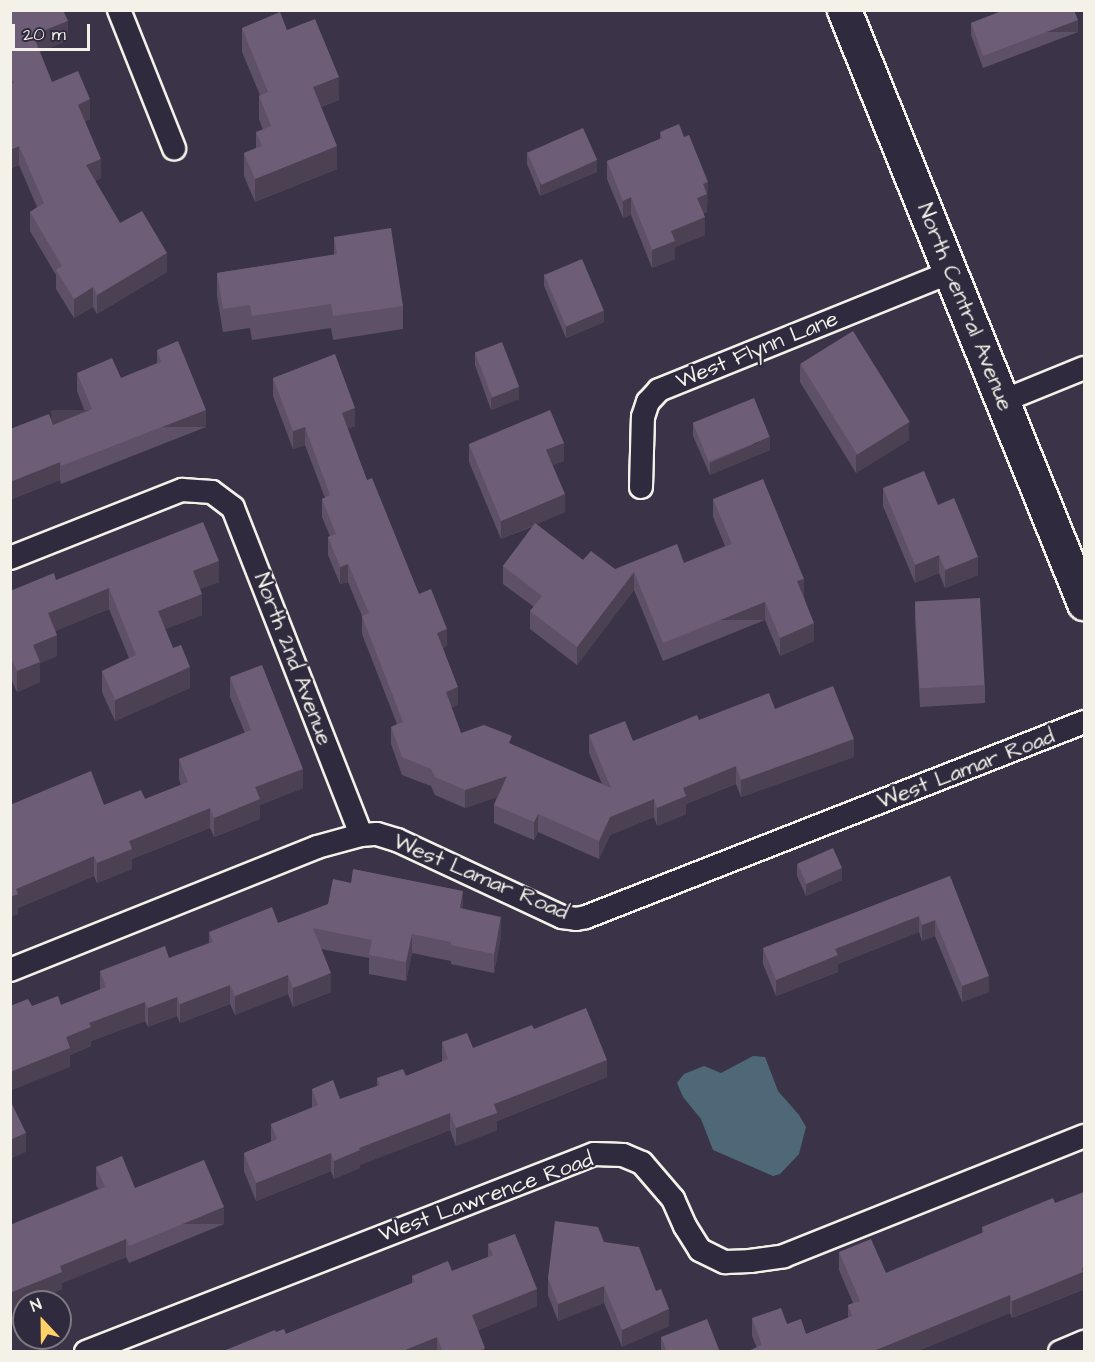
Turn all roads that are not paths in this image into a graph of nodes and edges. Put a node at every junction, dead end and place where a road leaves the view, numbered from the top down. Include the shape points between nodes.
1 (119, 10) edge
2 (844, 10) edge
3 (174, 148) dead end
4 (951, 272) junction
5 (1084, 368) edge
6 (1003, 401) junction
7 (641, 487) dead end
8 (10, 558) edge
9 (1084, 603) edge
10 (1084, 722) edge
11 (361, 835) junction
12 (10, 970) edge
13 (1084, 1136) edge
14 (1084, 1342) edge
15 (86, 1352) edge
16 (1060, 1352) edge

1 - 3 street
2 - 4 main road, North Central Avenue
4 - 6 main road, North Central Avenue
4 - 7 street, West Flynn Lane via 659,390 648,402 643,417
5 - 6 street
6 - 9 main road, North Central Avenue
8 - 11 street, North 2nd Avenue via 182,490 212,492 233,508
10 - 11 street, West Lamar Road via 576,919 562,917 397,840 377,834
11 - 12 street, West Lamar Road via 317,847
13 - 15 street, West Lawrence Road via 784,1256 725,1262 700,1250 673,1199 642,1162 623,1155 594,1154
14 - 16 street

